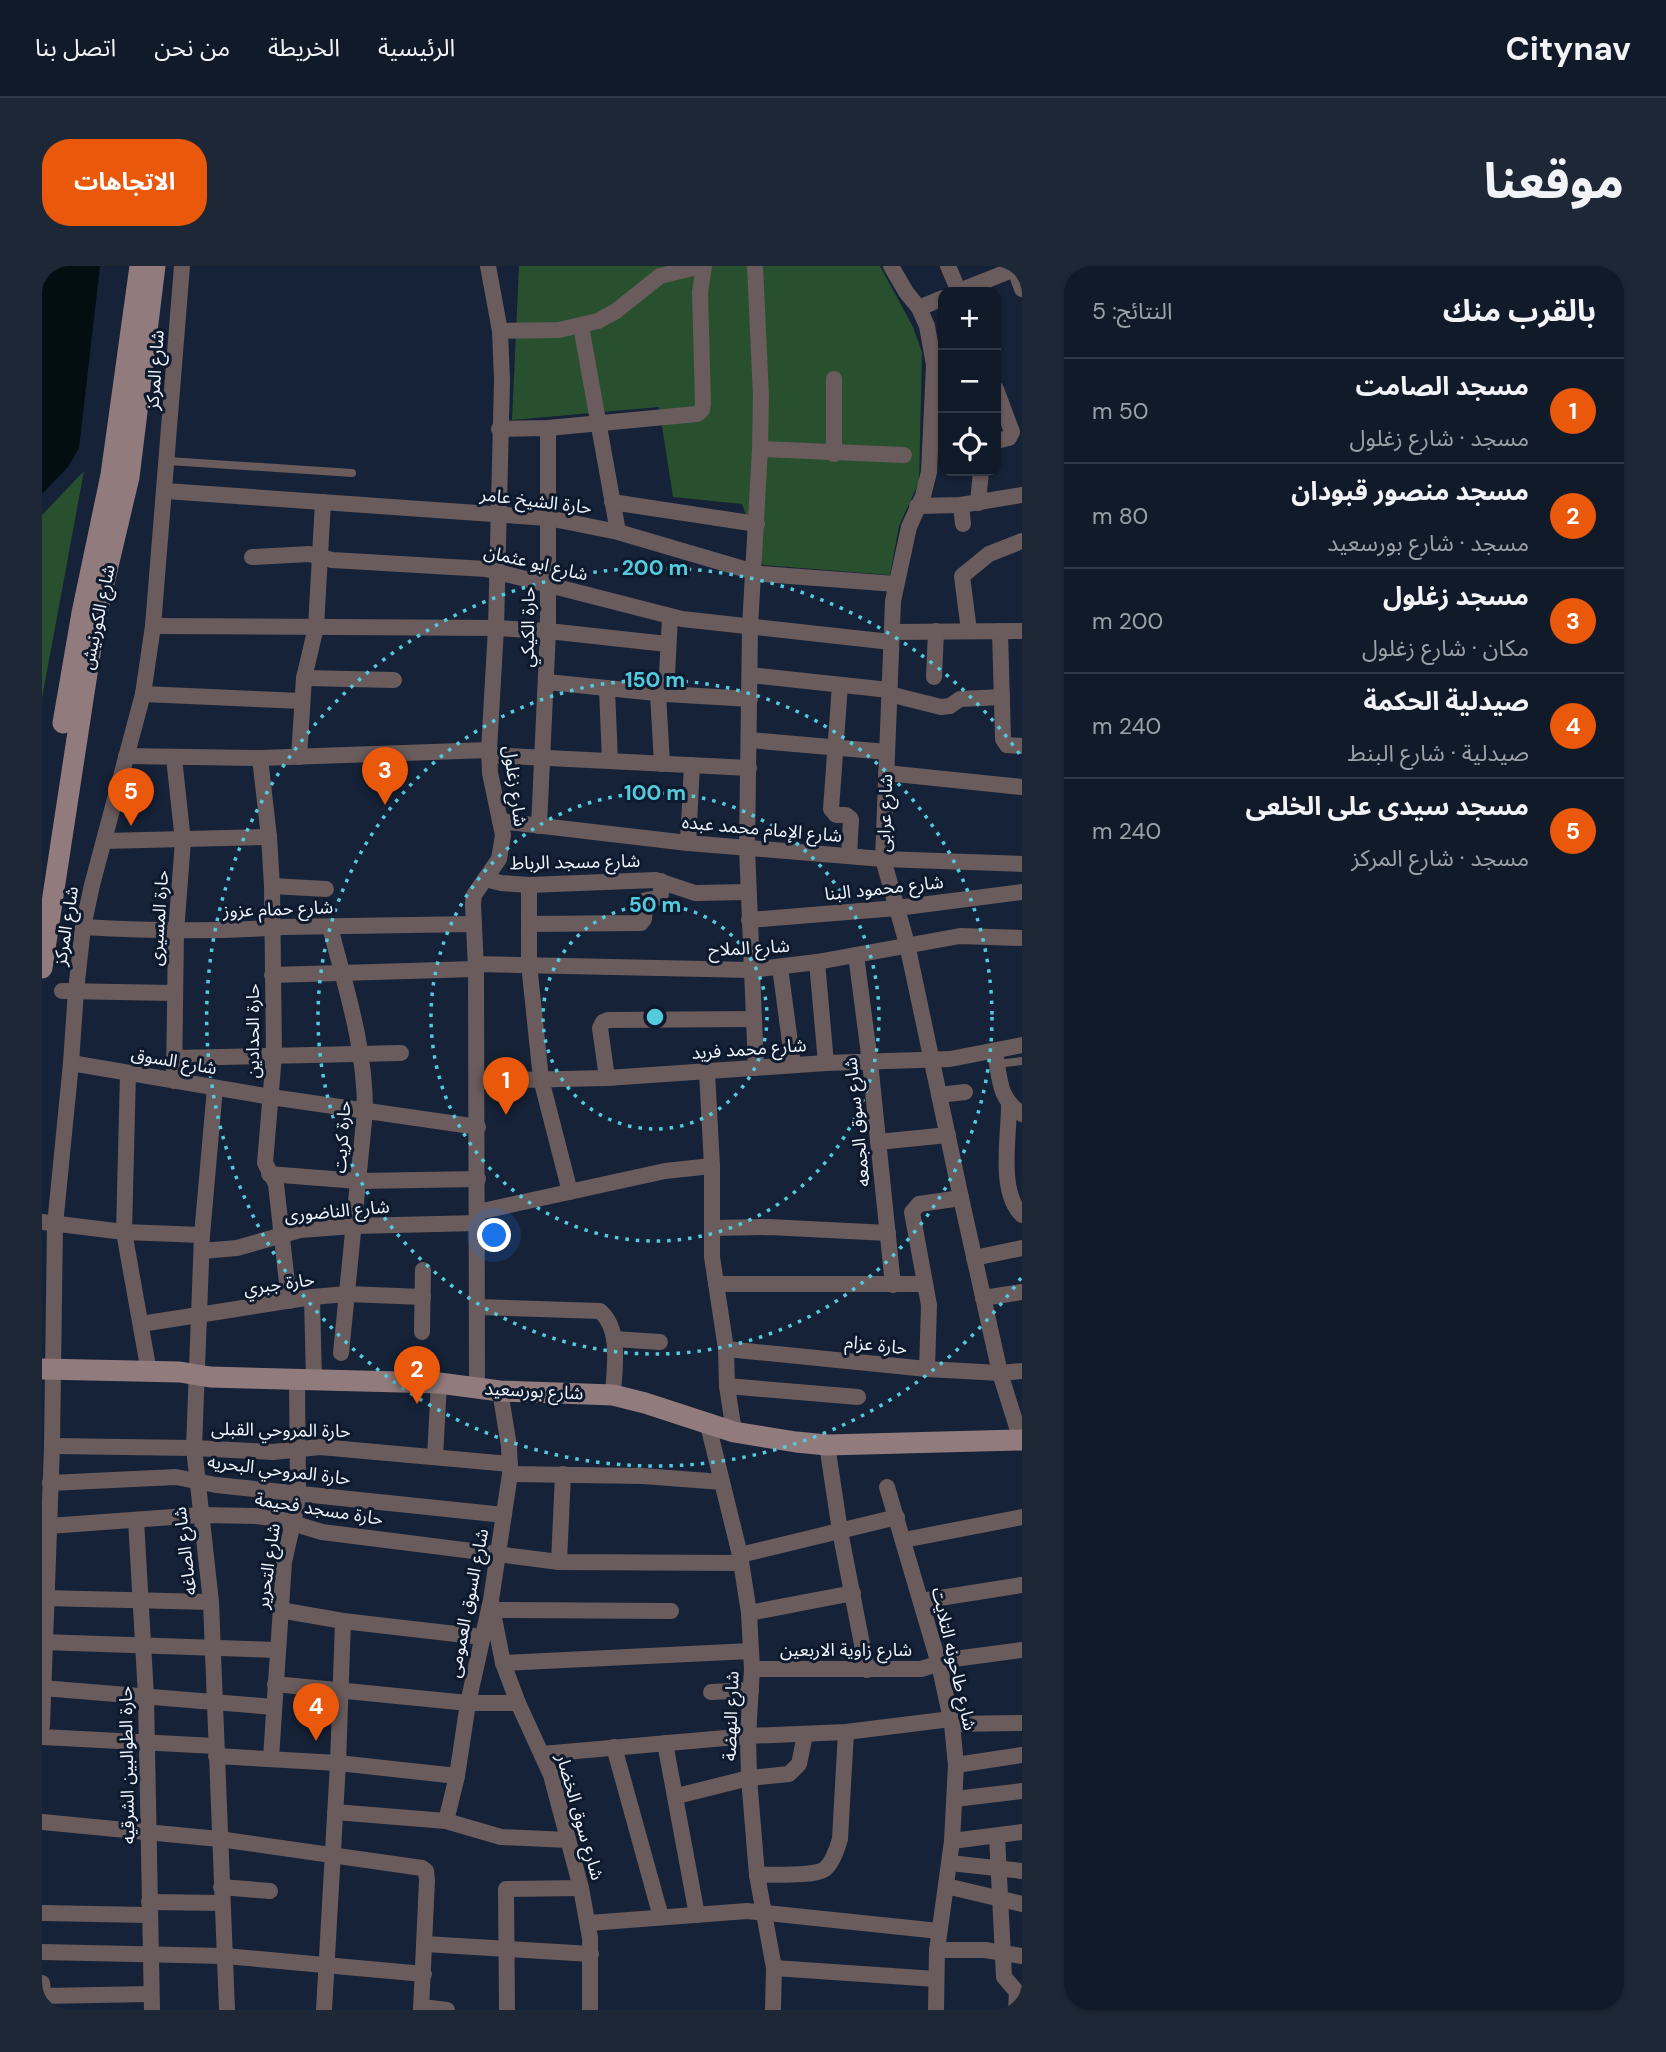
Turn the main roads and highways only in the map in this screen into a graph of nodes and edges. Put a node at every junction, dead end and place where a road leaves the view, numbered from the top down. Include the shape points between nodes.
1 (140, 266) edge
2 (155, 266) edge
3 (42, 867) edge
4 (42, 968) edge
5 (48, 1370) edge
6 (1022, 1441) edge

1 - 3 main road, شارع الكورنيش via 111,475 68,692
2 - 4 main road, شارع الكورنيش via 129,477 95,621
5 - 6 main road, شارع بورسعيد via 439,1383 500,1391 613,1395 734,1432 796,1443

